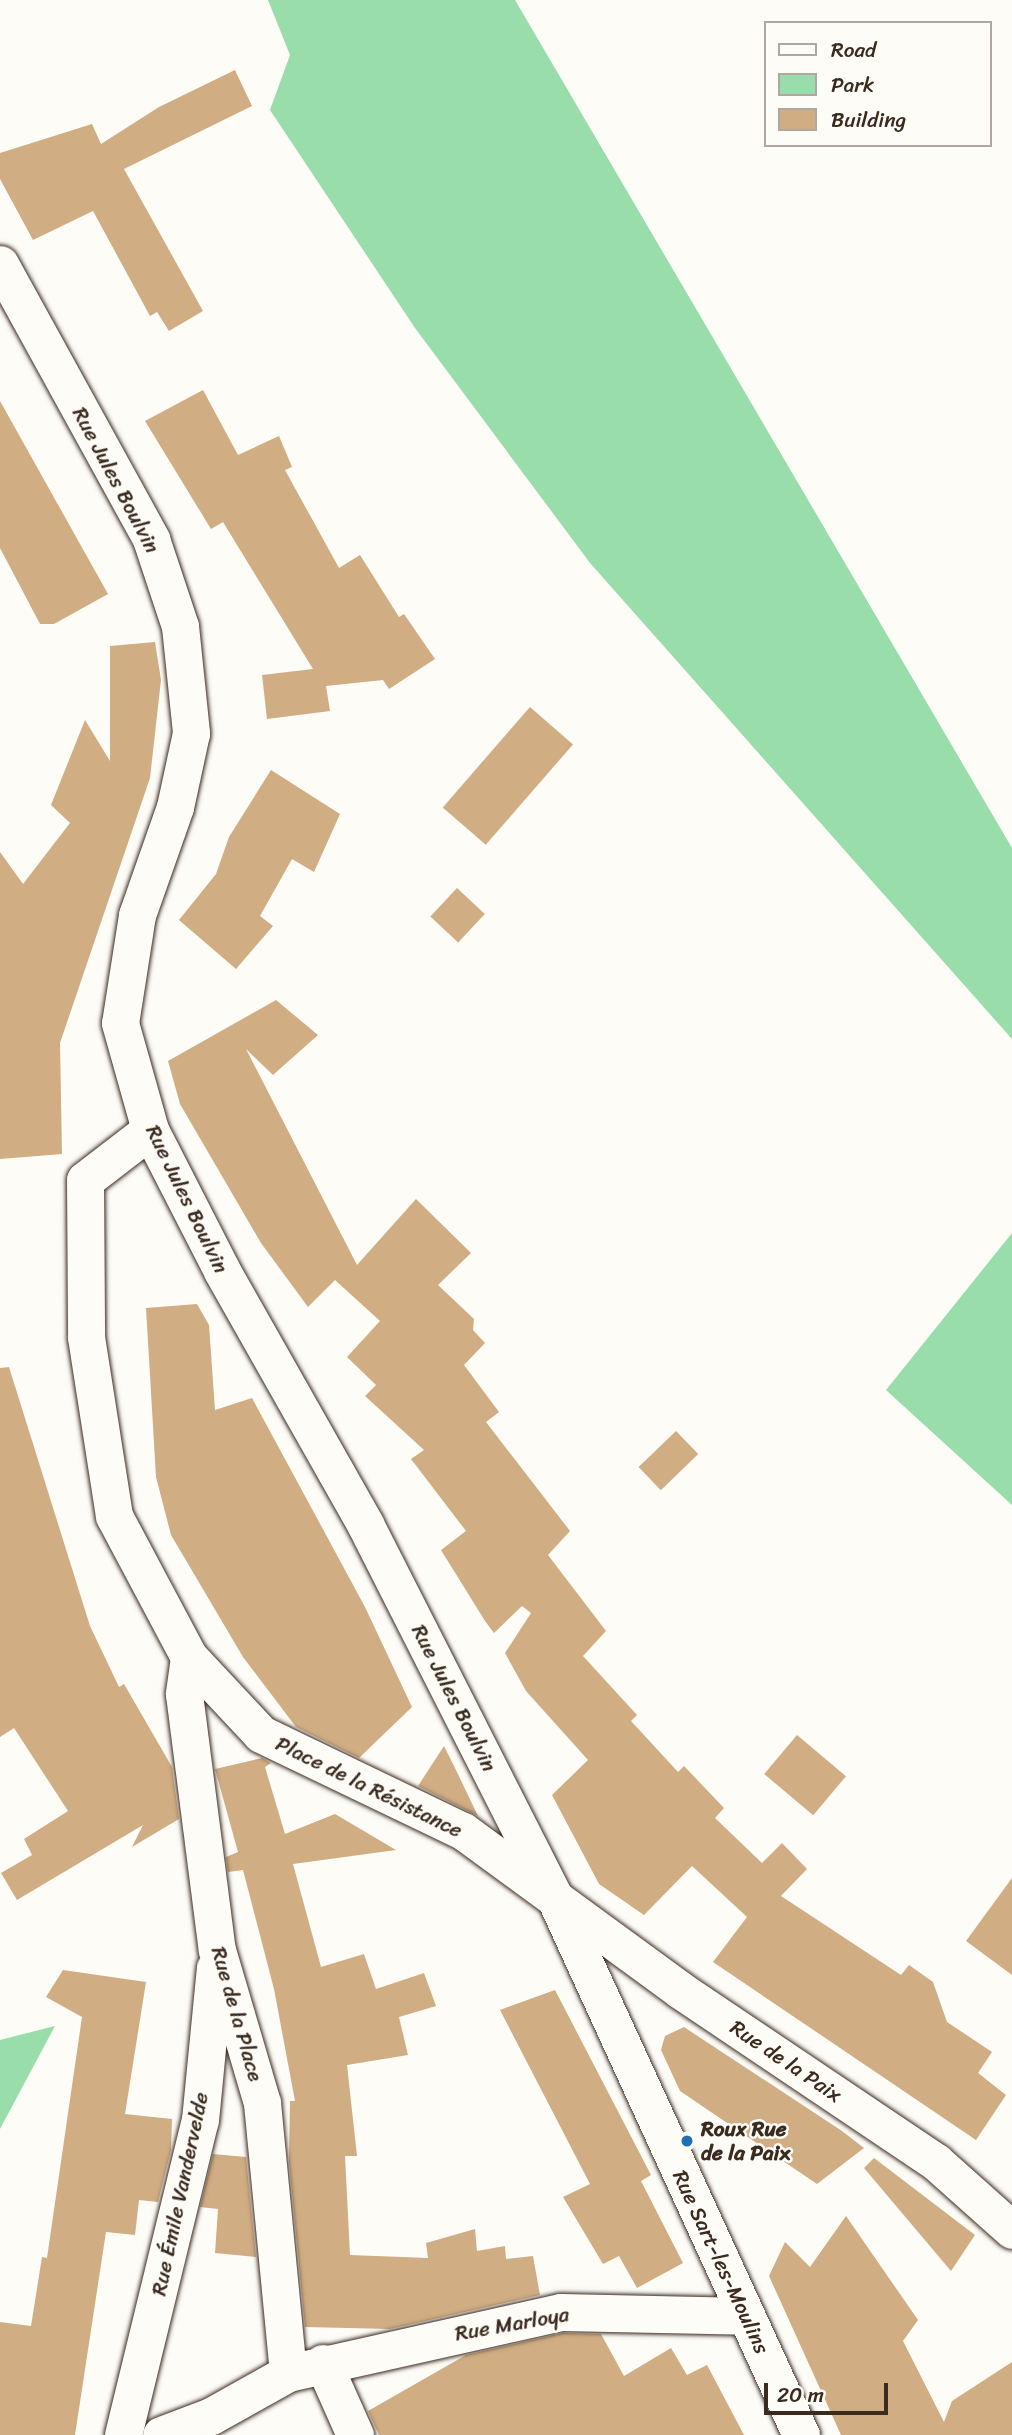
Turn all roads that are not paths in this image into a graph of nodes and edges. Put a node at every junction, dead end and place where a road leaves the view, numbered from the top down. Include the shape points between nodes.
1 (0, 264) edge
2 (150, 1130) junction
3 (190, 1657) junction
4 (555, 1898) junction
5 (217, 1950) junction
6 (1012, 2230) edge
7 (746, 2316) junction
8 (323, 2363) junction
9 (288, 2373) junction
10 (123, 2435) edge
11 (161, 2435) edge
12 (355, 2435) edge
13 (801, 2435) edge

1 - 2 street, Rue Jules Boulvin via 151,539 180,626 191,733 176,807 137,915 120,1023
2 - 3 street, Place de la Résistance via 85,1180 86,1337 114,1516
2 - 4 street, Rue Jules Boulvin via 222,1272 365,1524
3 - 4 street, Place de la Résistance via 261,1734 463,1831
3 - 5 street, Rue de la Place via 184,1694
4 - 6 street, Rue de la Paix via 936,2162
4 - 7 street, Rue Sart-les-Moulins
5 - 9 street, Rue de la Place via 262,2103
5 - 10 street, Rue Émile Vandervelde via 200,2120
7 - 8 street, Rue Marloya via 561,2312
7 - 13 street, Rue Sart-les-Moulins
8 - 9 street, Rue Marloya
8 - 12 street
9 - 11 street, Rue Marloya via 211,2416

